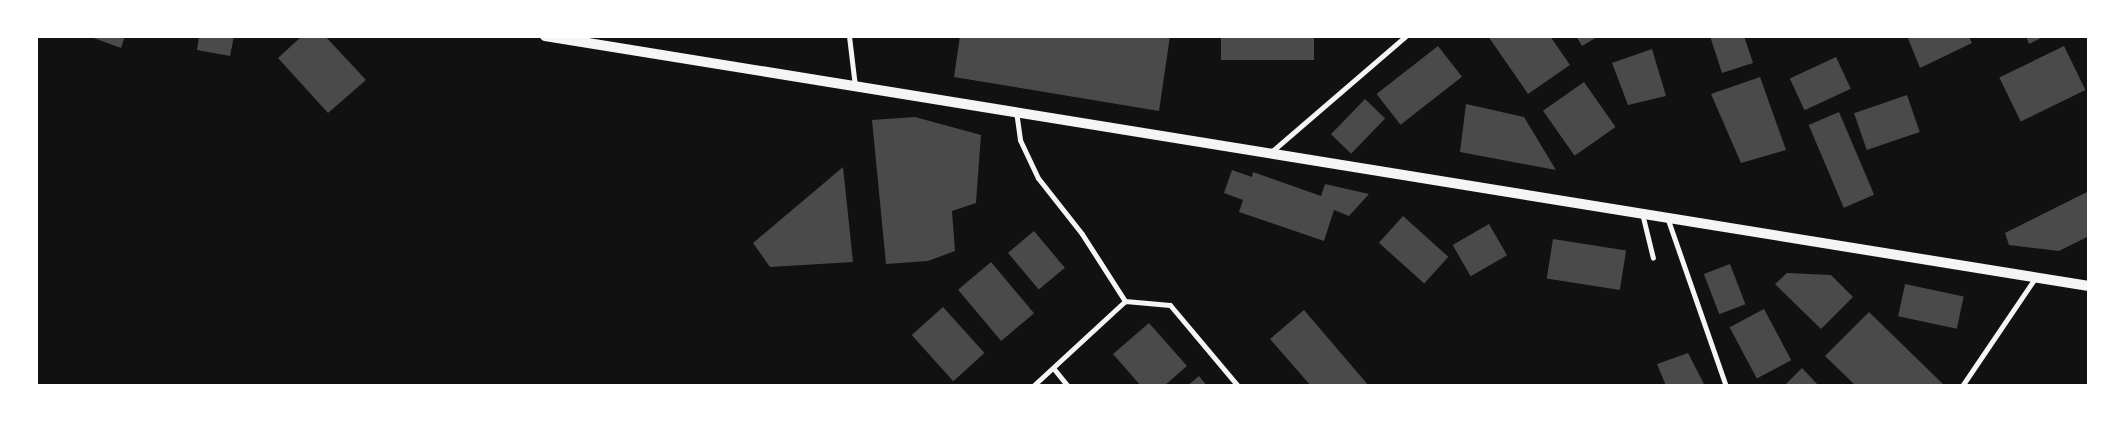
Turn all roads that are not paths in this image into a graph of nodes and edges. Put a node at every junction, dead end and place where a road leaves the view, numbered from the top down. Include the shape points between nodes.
1 (544, 36) edge
2 (849, 36) edge
3 (1406, 36) edge
4 (855, 86) junction
5 (1016, 110) junction
6 (1270, 153) junction
7 (1642, 212) junction
8 (1667, 216) junction
9 (1653, 258) dead end
10 (2035, 278) junction
11 (2089, 286) edge
12 (1125, 301) junction
13 (1054, 369) junction
14 (1033, 386) edge
15 (1068, 386) edge
16 (1238, 386) edge
17 (1726, 386) edge
18 (1962, 386) edge

1 - 4 main road
2 - 4 street
3 - 6 street
4 - 5 main road
5 - 6 main road
5 - 12 street via 1020,140 1038,178 1082,234
6 - 7 main road
7 - 8 main road
7 - 9 street
8 - 10 main road
8 - 17 street
10 - 11 main road
10 - 18 street
12 - 13 street
12 - 16 street via 1170,305
13 - 14 street
13 - 15 street

